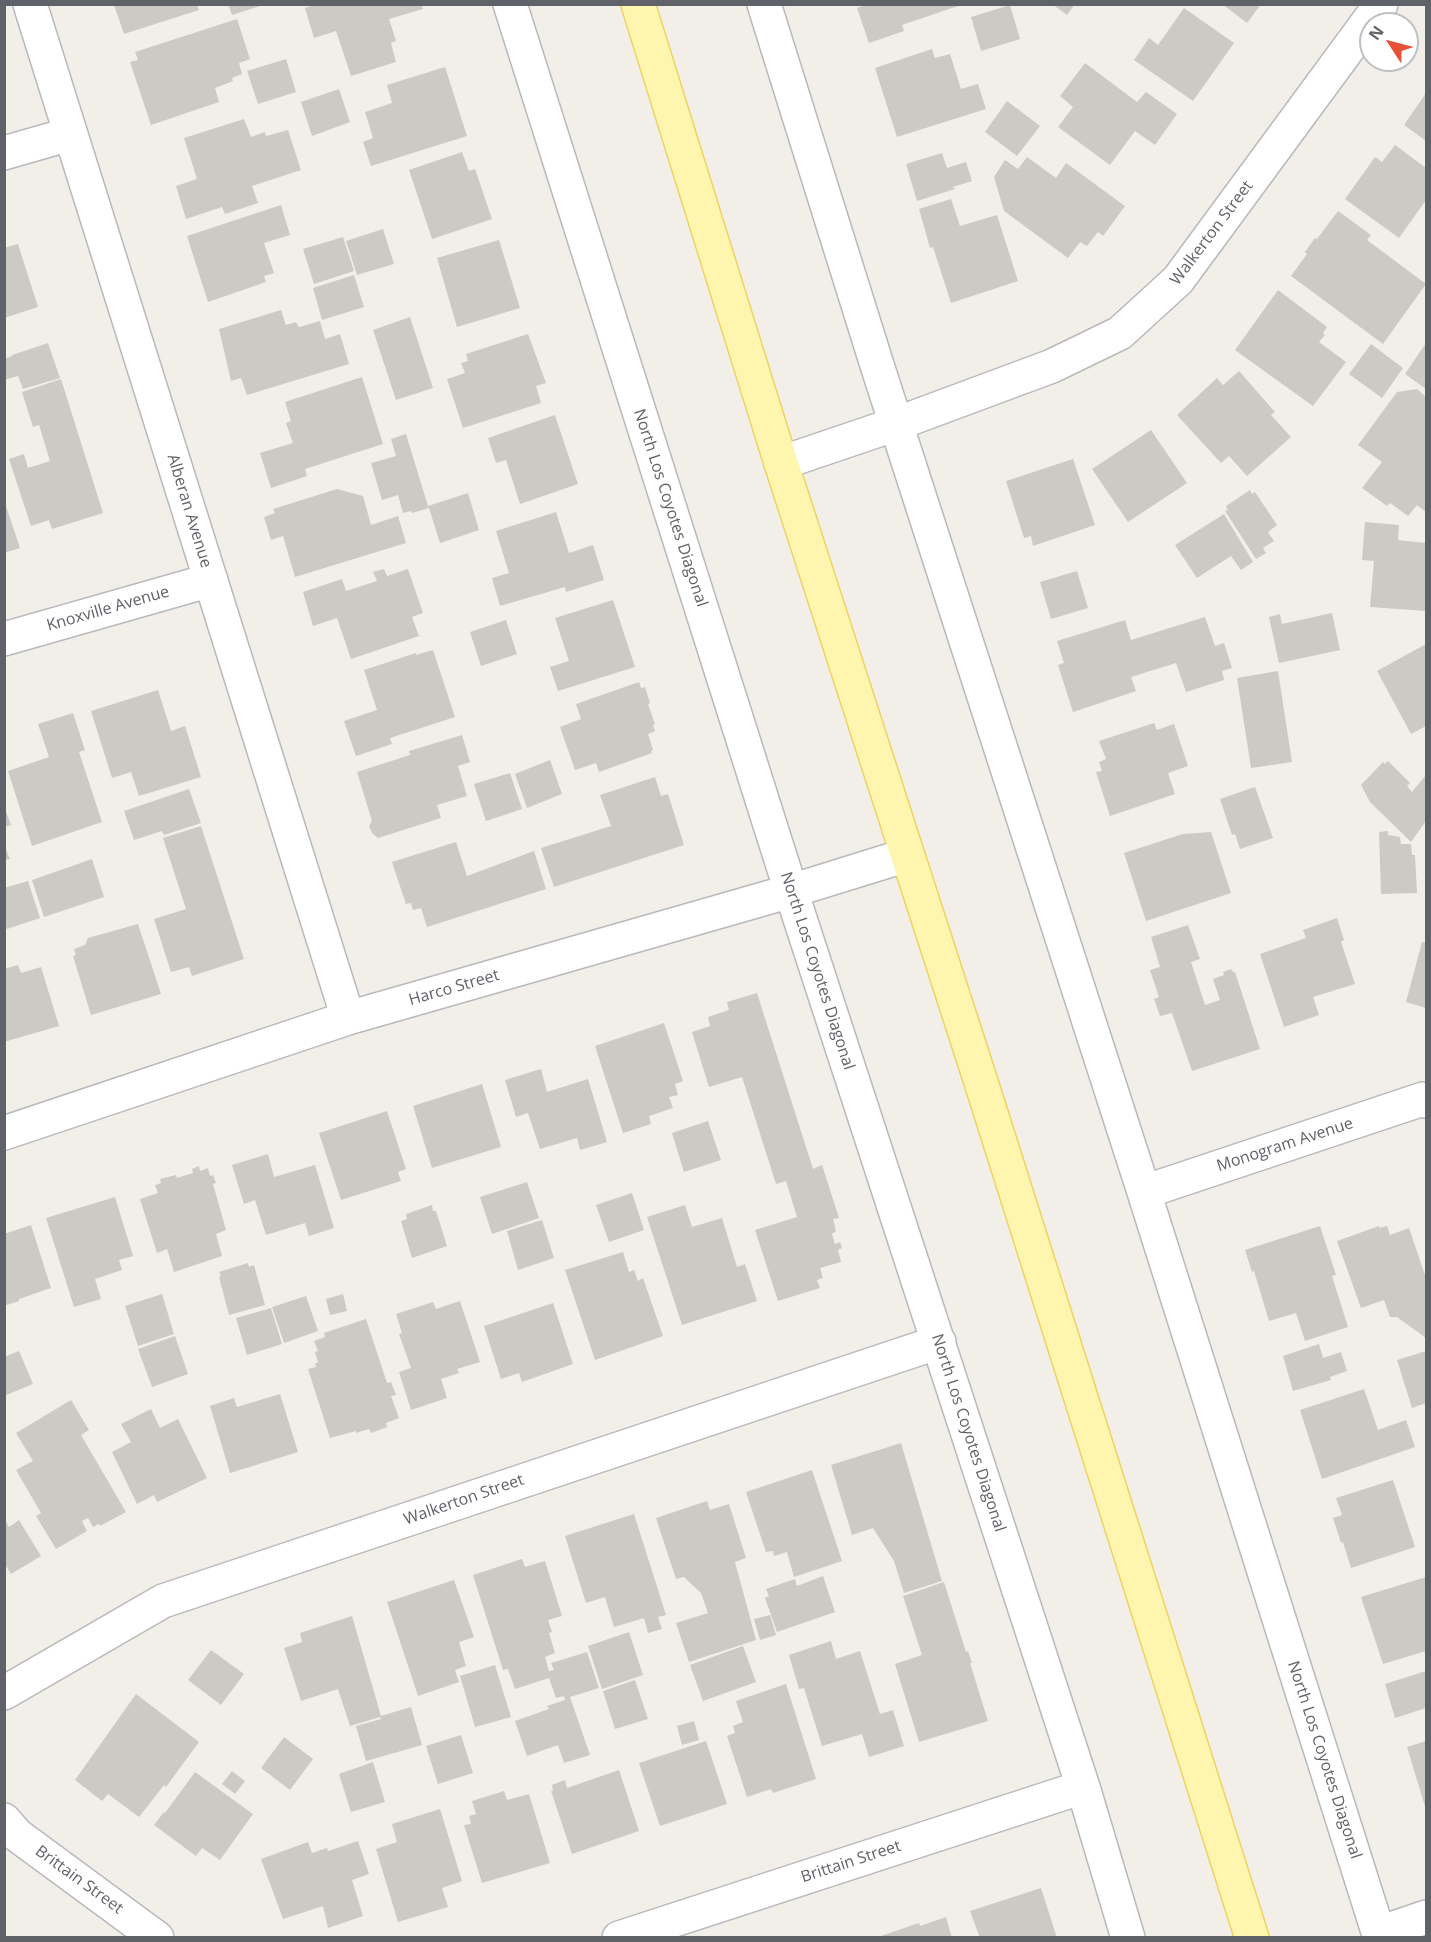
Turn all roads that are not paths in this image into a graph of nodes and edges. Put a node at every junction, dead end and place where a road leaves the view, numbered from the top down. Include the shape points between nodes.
1 (30, 4) edge
2 (510, 4) edge
3 (638, 4) edge
4 (764, 4) edge
5 (1381, 4) edge
6 (70, 134) junction
7 (4, 153) edge
8 (896, 424) junction
9 (781, 463) junction
10 (211, 580) junction
11 (4, 639) edge
12 (906, 855) junction
13 (791, 891) junction
14 (348, 1018) junction
15 (1426, 1101) edge
16 (4, 1133) edge
17 (1144, 1192) junction
18 (939, 1342) junction
19 (4, 1693) edge
20 (1083, 1787) junction
21 (4, 1820) edge
22 (1426, 1917) edge
23 (1379, 1936) edge
24 (157, 1938) edge
25 (619, 1938) edge
26 (1128, 1938) edge
27 (1252, 1938) edge

1 - 6 street, Alberan Avenue
2 - 13 street, North Los Coyotes Diagonal
3 - 9 main road
4 - 8 street, North Los Coyotes Diagonal
5 - 8 street, Walkerton Street via 1178,280 1120,333 1052,366
6 - 7 street
6 - 10 street, Alberan Avenue
8 - 9 street, Walkerton Street
8 - 17 street, North Los Coyotes Diagonal
9 - 12 main road
10 - 11 street, Knoxville Avenue
10 - 14 street, Alberan Avenue
12 - 13 street, Harco Street
12 - 27 main road
13 - 14 street, Harco Street
13 - 18 street, North Los Coyotes Diagonal
14 - 16 street, Harco Street
15 - 17 street, Monogram Avenue
17 - 23 street, North Los Coyotes Diagonal
18 - 19 street, Walkerton Street via 164,1601
18 - 20 street, North Los Coyotes Diagonal
20 - 25 street, Brittain Street
20 - 26 street, North Los Coyotes Diagonal
21 - 24 street, Brittain Street via 17,1834
22 - 23 street

